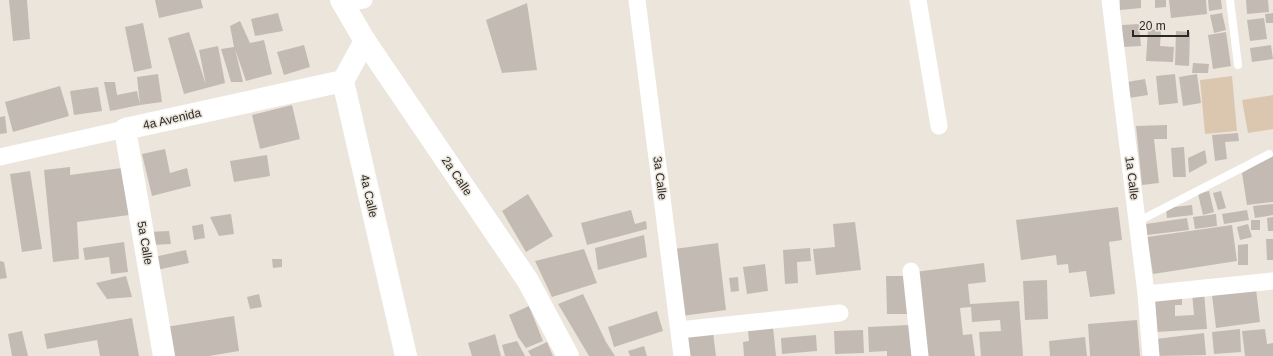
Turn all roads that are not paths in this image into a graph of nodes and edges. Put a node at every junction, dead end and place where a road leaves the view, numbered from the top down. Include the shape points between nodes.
1 (364, 0) edge
2 (637, 0) edge
3 (918, 0) edge
4 (1110, 0) edge
5 (1230, 0) edge
6 (342, 2) edge
7 (365, 41) junction
8 (1238, 65) dead end
9 (343, 81) junction
10 (939, 126) dead end
11 (125, 130) junction
12 (1269, 154) dead end
13 (0, 157) edge
14 (1138, 222) junction
15 (911, 271) dead end
16 (1273, 280) edge
17 (1146, 294) junction
18 (840, 313) dead end
19 (679, 330) junction
20 (164, 356) edge
21 (406, 356) edge
22 (568, 356) edge
23 (682, 356) edge
24 (920, 356) edge
25 (1151, 356) edge

1 - 6 street
2 - 19 street, 3a Calle
3 - 10 street
4 - 14 street, 1a Calle
5 - 8 lane
6 - 7 street, 2a Calle
7 - 9 street
7 - 22 street, 2a Calle via 528,281
9 - 11 street, 4a Avenida
9 - 21 street, 4a Calle
11 - 13 street, 4a Avenida
11 - 20 street, 5a Calle
12 - 14 lane
14 - 17 street, 1a Calle
15 - 24 street
16 - 17 street
17 - 25 street, 1a Calle
18 - 19 street
19 - 23 street, 3a Calle

